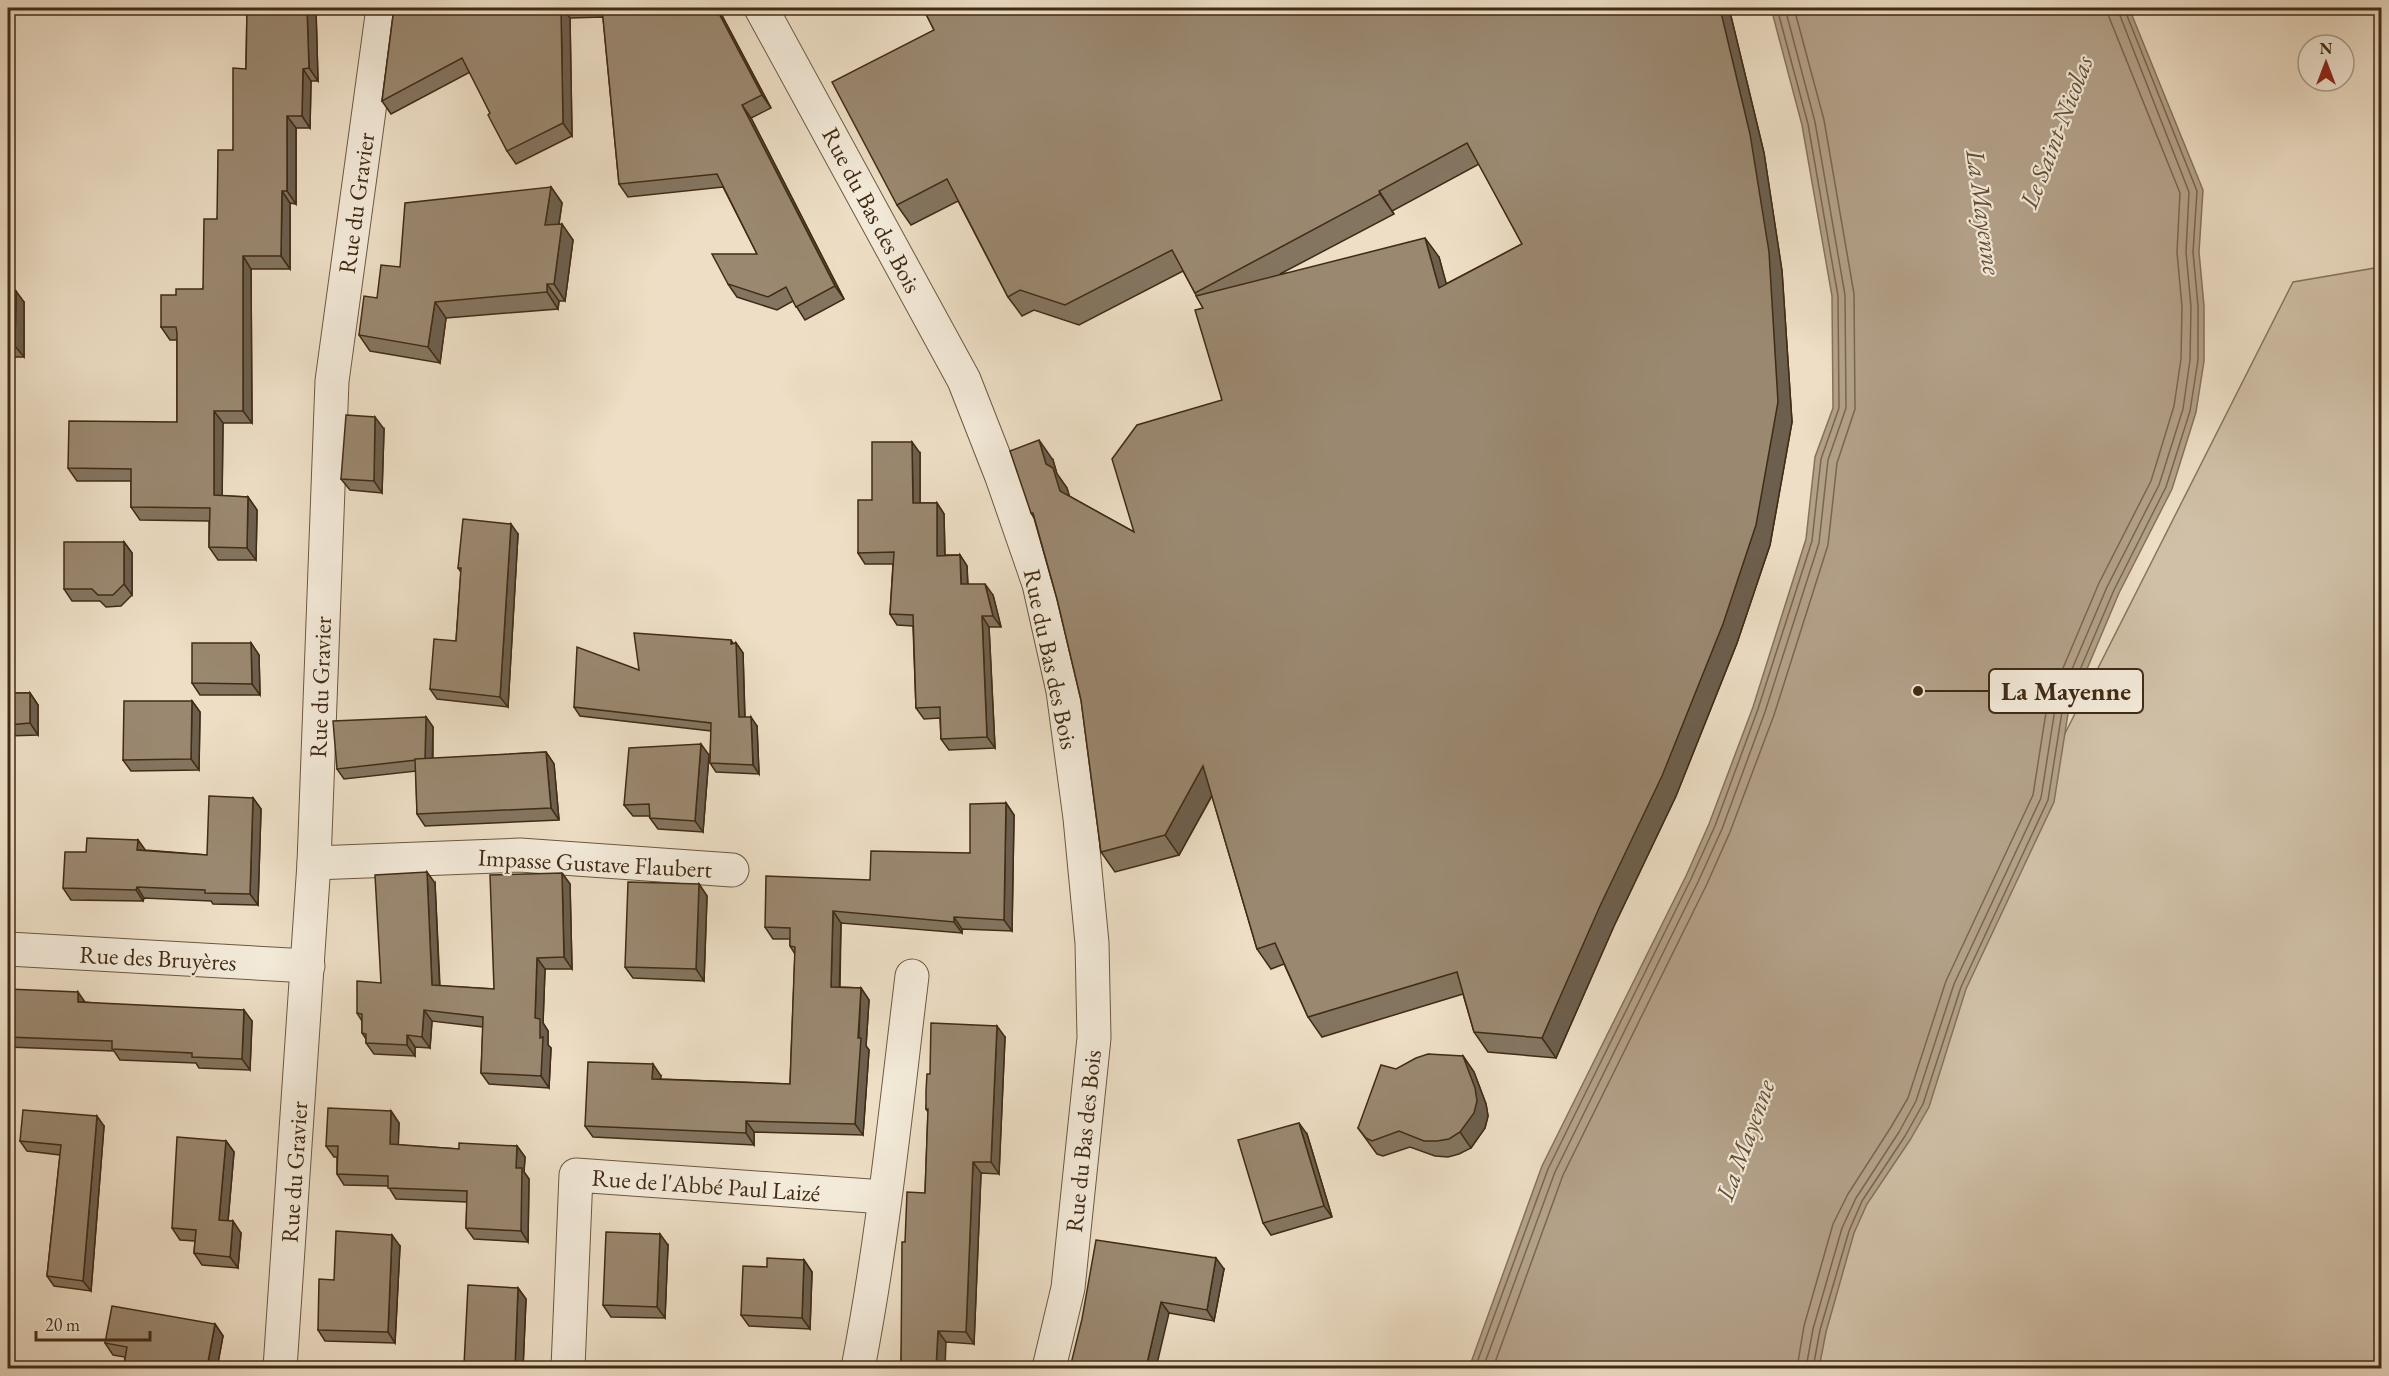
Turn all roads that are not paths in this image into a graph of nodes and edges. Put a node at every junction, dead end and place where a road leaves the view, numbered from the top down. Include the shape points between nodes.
1 (383, 8) edge
2 (761, 8) edge
3 (314, 863) junction
4 (732, 870) dead end
5 (8, 949) edge
6 (308, 966) junction
7 (912, 976) dead end
8 (884, 1197) junction
9 (280, 1368) edge
10 (568, 1368) edge
11 (858, 1368) edge
12 (1049, 1368) edge

1 - 3 street, Rue du Gravier via 332,381
2 - 12 street, Rue du Bas des Bois via 964,380 1039,585 1063,691 1092,943 1094,1038 1068,1288
3 - 4 street, Impasse Gustave Flaubert via 520,855
3 - 6 street, Rue du Gravier
5 - 6 street, Rue des Bruyères
6 - 9 street, Rue du Gravier
7 - 8 street
8 - 10 street, Rue de l'Abbé Paul Laizé via 576,1175
8 - 11 street

